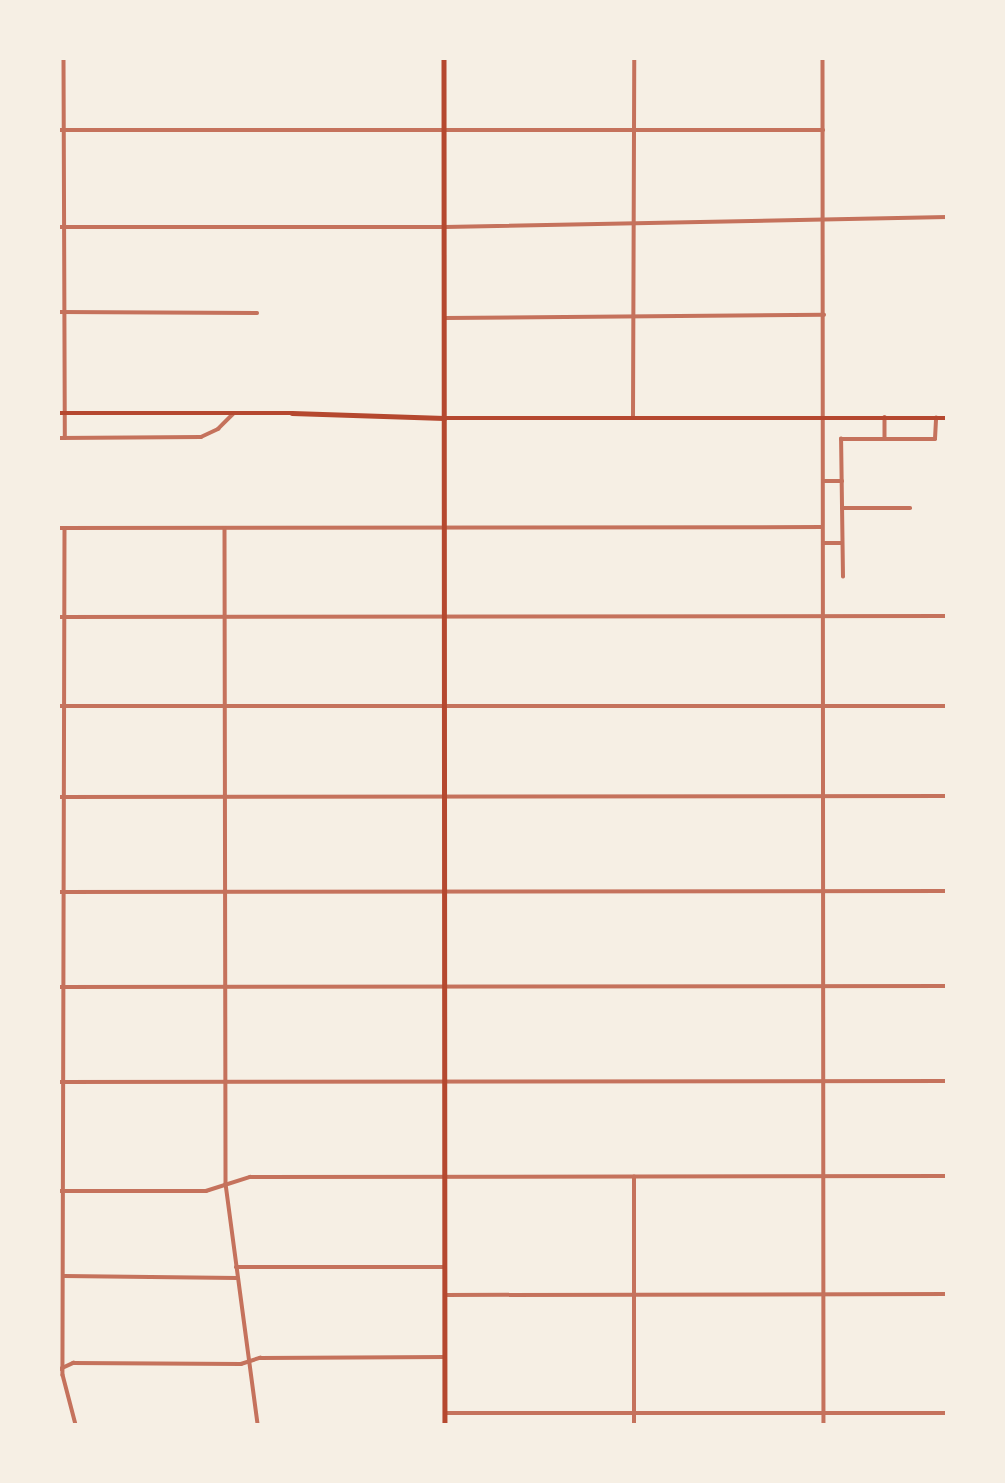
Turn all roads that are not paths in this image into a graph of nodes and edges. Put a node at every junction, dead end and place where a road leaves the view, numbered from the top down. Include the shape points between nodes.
1 (64, 58) edge
2 (444, 58) edge
3 (634, 58) edge
4 (823, 58) edge
5 (58, 130) edge
6 (64, 130) junction
7 (634, 130) junction
8 (823, 130) junction
9 (444, 131) junction
10 (947, 217) edge
11 (824, 222) junction
12 (634, 224) junction
13 (58, 227) edge
14 (64, 227) junction
15 (445, 227) junction
16 (58, 312) edge
17 (64, 312) junction
18 (257, 313) dead end
19 (824, 316) junction
20 (634, 317) junction
21 (445, 318) junction
22 (58, 413) edge
23 (65, 413) junction
24 (234, 413) junction
25 (823, 417) junction
26 (885, 417) junction
27 (444, 418) junction
28 (633, 418) junction
29 (936, 418) junction
30 (947, 418) edge
31 (58, 438) edge
32 (65, 438) junction
33 (886, 438) junction
34 (823, 481) junction
35 (842, 481) junction
36 (842, 508) junction
37 (910, 508) dead end
38 (444, 527) junction
39 (823, 527) junction
40 (58, 528) edge
41 (65, 528) junction
42 (225, 528) junction
43 (823, 543) junction
44 (842, 543) junction
45 (843, 577) dead end
46 (823, 616) junction
47 (947, 616) edge
48 (58, 617) edge
49 (64, 617) junction
50 (225, 617) junction
51 (444, 617) junction
52 (444, 705) junction
53 (823, 705) junction
54 (58, 706) edge
55 (65, 706) junction
56 (226, 706) junction
57 (947, 706) edge
58 (824, 796) junction
59 (947, 796) edge
60 (58, 797) edge
61 (65, 797) junction
62 (226, 797) junction
63 (445, 797) junction
64 (445, 891) junction
65 (824, 891) junction
66 (947, 891) edge
67 (58, 892) edge
68 (65, 892) junction
69 (225, 892) junction
70 (445, 986) junction
71 (824, 986) junction
72 (947, 986) edge
73 (58, 987) edge
74 (65, 987) junction
75 (225, 987) junction
76 (58, 1082) edge
77 (65, 1082) junction
78 (226, 1082) junction
79 (445, 1082) junction
80 (824, 1082) junction
81 (947, 1082) edge
82 (824, 1176) junction
83 (947, 1176) edge
84 (445, 1177) junction
85 (635, 1177) junction
86 (226, 1184) junction
87 (58, 1191) edge
88 (65, 1191) junction
89 (236, 1267) junction
90 (445, 1267) junction
91 (64, 1276) junction
92 (238, 1278) junction
93 (823, 1294) junction
94 (947, 1294) edge
95 (445, 1295) junction
96 (635, 1295) junction
97 (445, 1357) junction
98 (250, 1361) junction
99 (63, 1367) junction
100 (58, 1370) edge
101 (445, 1413) junction
102 (634, 1413) junction
103 (824, 1413) junction
104 (947, 1413) edge
105 (76, 1425) edge
106 (258, 1425) edge
107 (445, 1425) edge
108 (634, 1425) edge
109 (824, 1425) edge

1 - 6 street
2 - 9 main road
3 - 7 street
4 - 8 street
5 - 6 street
6 - 9 street
6 - 14 street
7 - 8 street
7 - 9 street
7 - 12 street
8 - 11 street
9 - 15 main road
10 - 11 street
11 - 12 street
11 - 19 street
12 - 15 street
12 - 20 street
13 - 14 street
14 - 15 street
14 - 17 street
15 - 21 main road
16 - 17 street
17 - 18 street
17 - 23 street
19 - 20 street
19 - 25 street
20 - 21 street
20 - 28 street
21 - 27 main road
22 - 23 main road
23 - 24 main road
23 - 32 street
24 - 27 main road
24 - 32 street via 218,429 201,437
25 - 26 main road
25 - 28 main road
25 - 34 street
26 - 29 main road
26 - 33 street
27 - 28 main road
27 - 38 main road
29 - 30 main road
29 - 33 street via 935,439
31 - 32 street
33 - 35 street via 841,439
34 - 35 street
34 - 39 street
35 - 36 street
36 - 37 street
36 - 44 street
38 - 39 street
38 - 42 street
38 - 51 main road
39 - 43 street
40 - 41 street
41 - 42 street
41 - 49 street
42 - 50 street
43 - 44 street
43 - 46 street
44 - 45 street
46 - 47 street
46 - 51 street
46 - 53 street
48 - 49 street
49 - 50 street
49 - 55 street
50 - 51 street
50 - 56 street
51 - 52 main road
52 - 53 street
52 - 56 street
52 - 63 main road
53 - 57 street
53 - 58 street
54 - 55 street
55 - 56 street
55 - 61 street
56 - 62 street
58 - 59 street
58 - 63 street
58 - 65 street
60 - 61 street
61 - 62 street
61 - 68 street
62 - 63 street
62 - 69 street
63 - 64 main road
64 - 65 street
64 - 69 street
64 - 70 main road
65 - 66 street
65 - 71 street
67 - 68 street
68 - 69 street
68 - 74 street
69 - 75 street
70 - 71 street
70 - 75 street
70 - 79 main road
71 - 72 street
71 - 80 street
73 - 74 street
74 - 75 street
74 - 77 street
75 - 78 street
76 - 77 street
77 - 78 street
77 - 88 street
78 - 79 street
78 - 86 street
79 - 80 street
79 - 84 main road
80 - 81 street
80 - 82 street
82 - 83 street
82 - 85 street
82 - 93 street
84 - 85 street
84 - 86 street via 250,1177
84 - 90 main road
85 - 96 street
86 - 88 street via 206,1191
86 - 89 street
87 - 88 street
88 - 91 street
89 - 90 street
89 - 92 street
90 - 95 main road
91 - 92 street
91 - 99 street
92 - 98 street
93 - 94 street
93 - 96 street
93 - 103 street
95 - 96 street
95 - 97 main road
96 - 102 street
97 - 98 street via 260,1357
97 - 101 main road
98 - 99 street via 73,1363
98 - 106 street
99 - 100 street
99 - 105 street
101 - 102 street
101 - 107 main road
102 - 103 street
102 - 108 street
103 - 104 street
103 - 109 street

